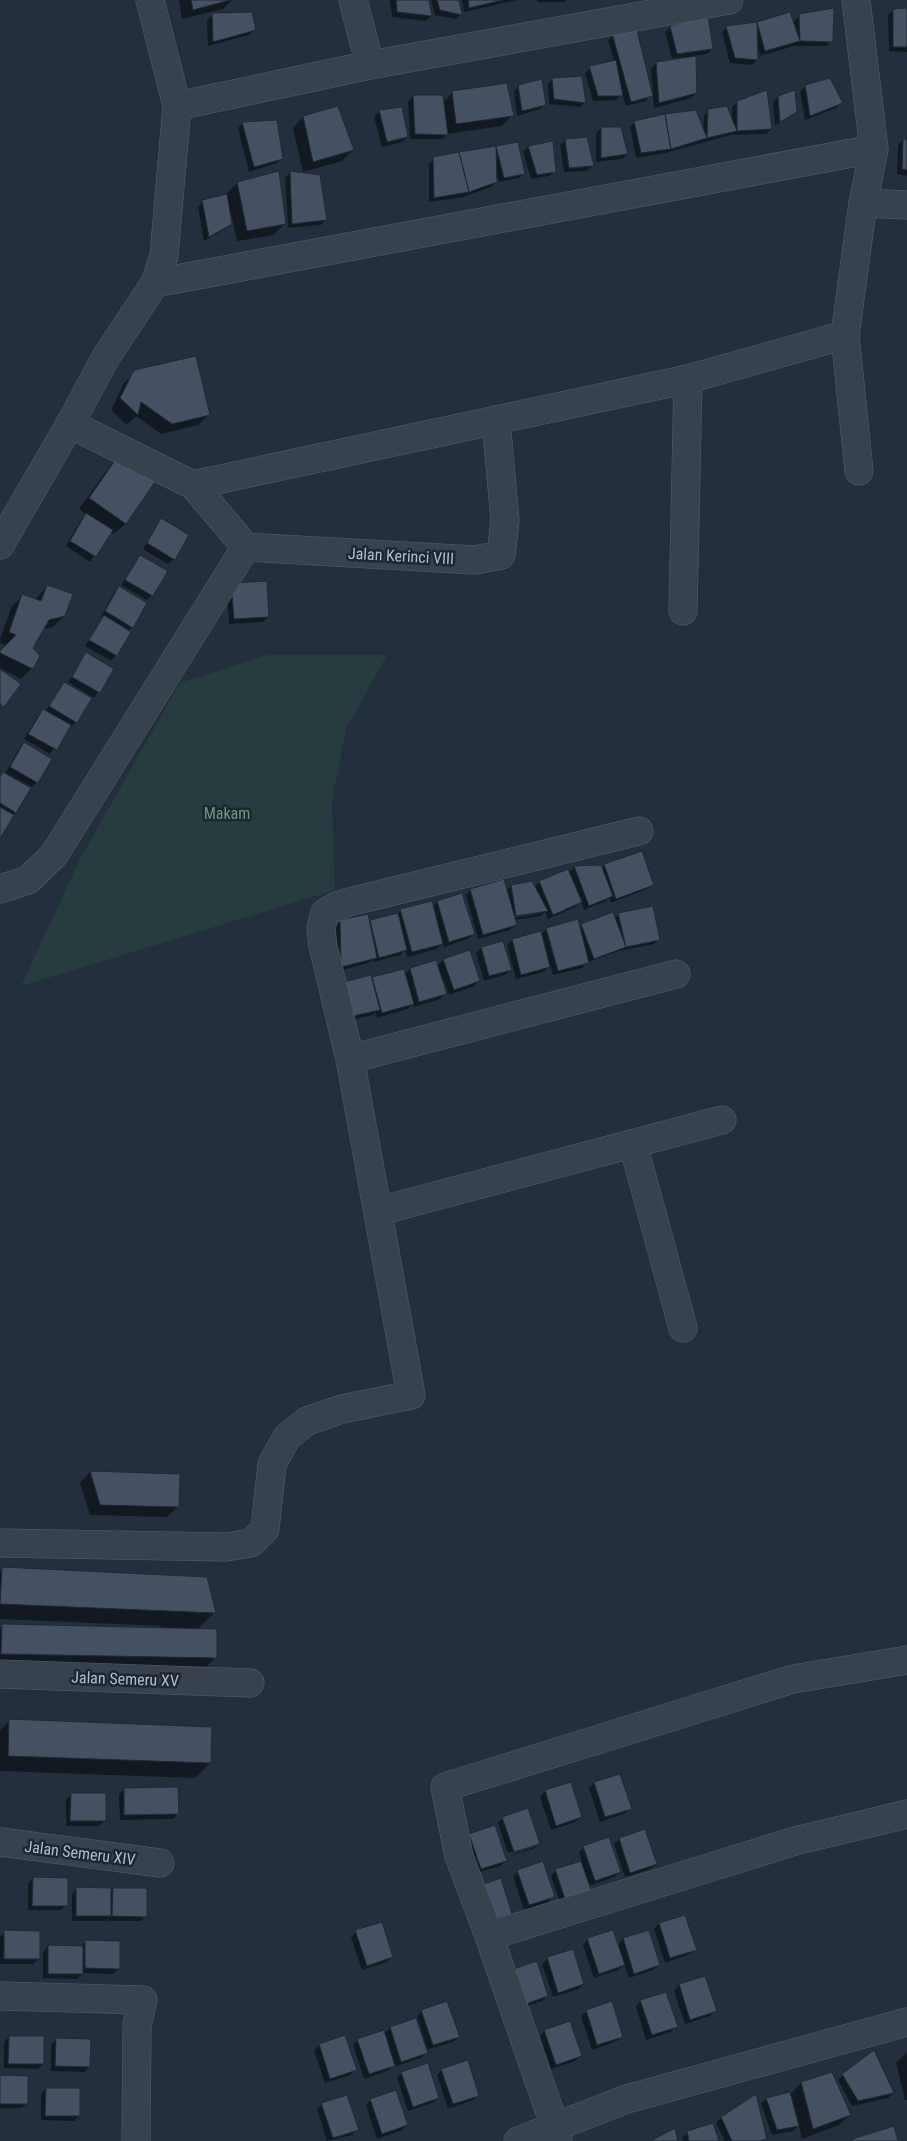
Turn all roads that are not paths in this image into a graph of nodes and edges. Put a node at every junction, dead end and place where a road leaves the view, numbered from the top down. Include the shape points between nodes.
1 (150, 0) edge
2 (353, 0) edge
3 (729, 0) edge
4 (856, 0) edge
5 (370, 65) junction
6 (176, 106) junction
7 (874, 149) junction
8 (863, 203) junction
9 (907, 205) edge
10 (154, 283) junction
11 (845, 335) junction
12 (688, 379) junction
13 (496, 420) junction
14 (70, 424) junction
15 (859, 471) dead end
16 (193, 486) junction
17 (0, 546) edge
18 (246, 547) junction
19 (683, 611) dead end
20 (639, 831) dead end
21 (0, 889) edge
22 (676, 974) dead end
23 (350, 1059) junction
24 (722, 1120) dead end
25 (633, 1144) junction
26 (379, 1211) junction
27 (683, 1328) dead end
28 (0, 1543) edge
29 (907, 1660) edge
30 (0, 1674) edge
31 (250, 1683) dead end
32 (907, 1814) edge
33 (0, 1842) edge
34 (160, 1863) dead end
35 (489, 1936) junction
36 (0, 1996) edge
37 (907, 2022) edge
38 (556, 2134) edge
39 (136, 2141) edge
40 (518, 2141) edge

1 - 6 street
2 - 5 street
3 - 5 street
4 - 7 street
5 - 6 street
6 - 10 street via 164,256
7 - 8 street
7 - 10 street
8 - 9 street
8 - 11 street
10 - 14 street via 106,357
11 - 12 street
11 - 15 street
12 - 13 street
12 - 19 street
13 - 16 street
13 - 18 street, Jalan Kerinci VIII via 505,520 501,555 475,560
14 - 16 street
14 - 17 street
16 - 18 street
18 - 21 street via 54,855 28,880
20 - 23 street via 348,902 325,913 321,928 323,946
22 - 23 street
23 - 26 street
24 - 25 street
25 - 26 street
25 - 27 street
26 - 28 street via 411,1394 342,1409 307,1421 287,1437 272,1464 265,1529 251,1544 226,1547
29 - 35 street via 793,1679 445,1787 459,1856
30 - 31 street, Jalan Semeru XV
32 - 35 street via 796,1841
33 - 34 street, Jalan Semeru XIV
35 - 38 street
36 - 39 street via 143,2000 137,2025
37 - 38 street via 627,2098
38 - 40 street

